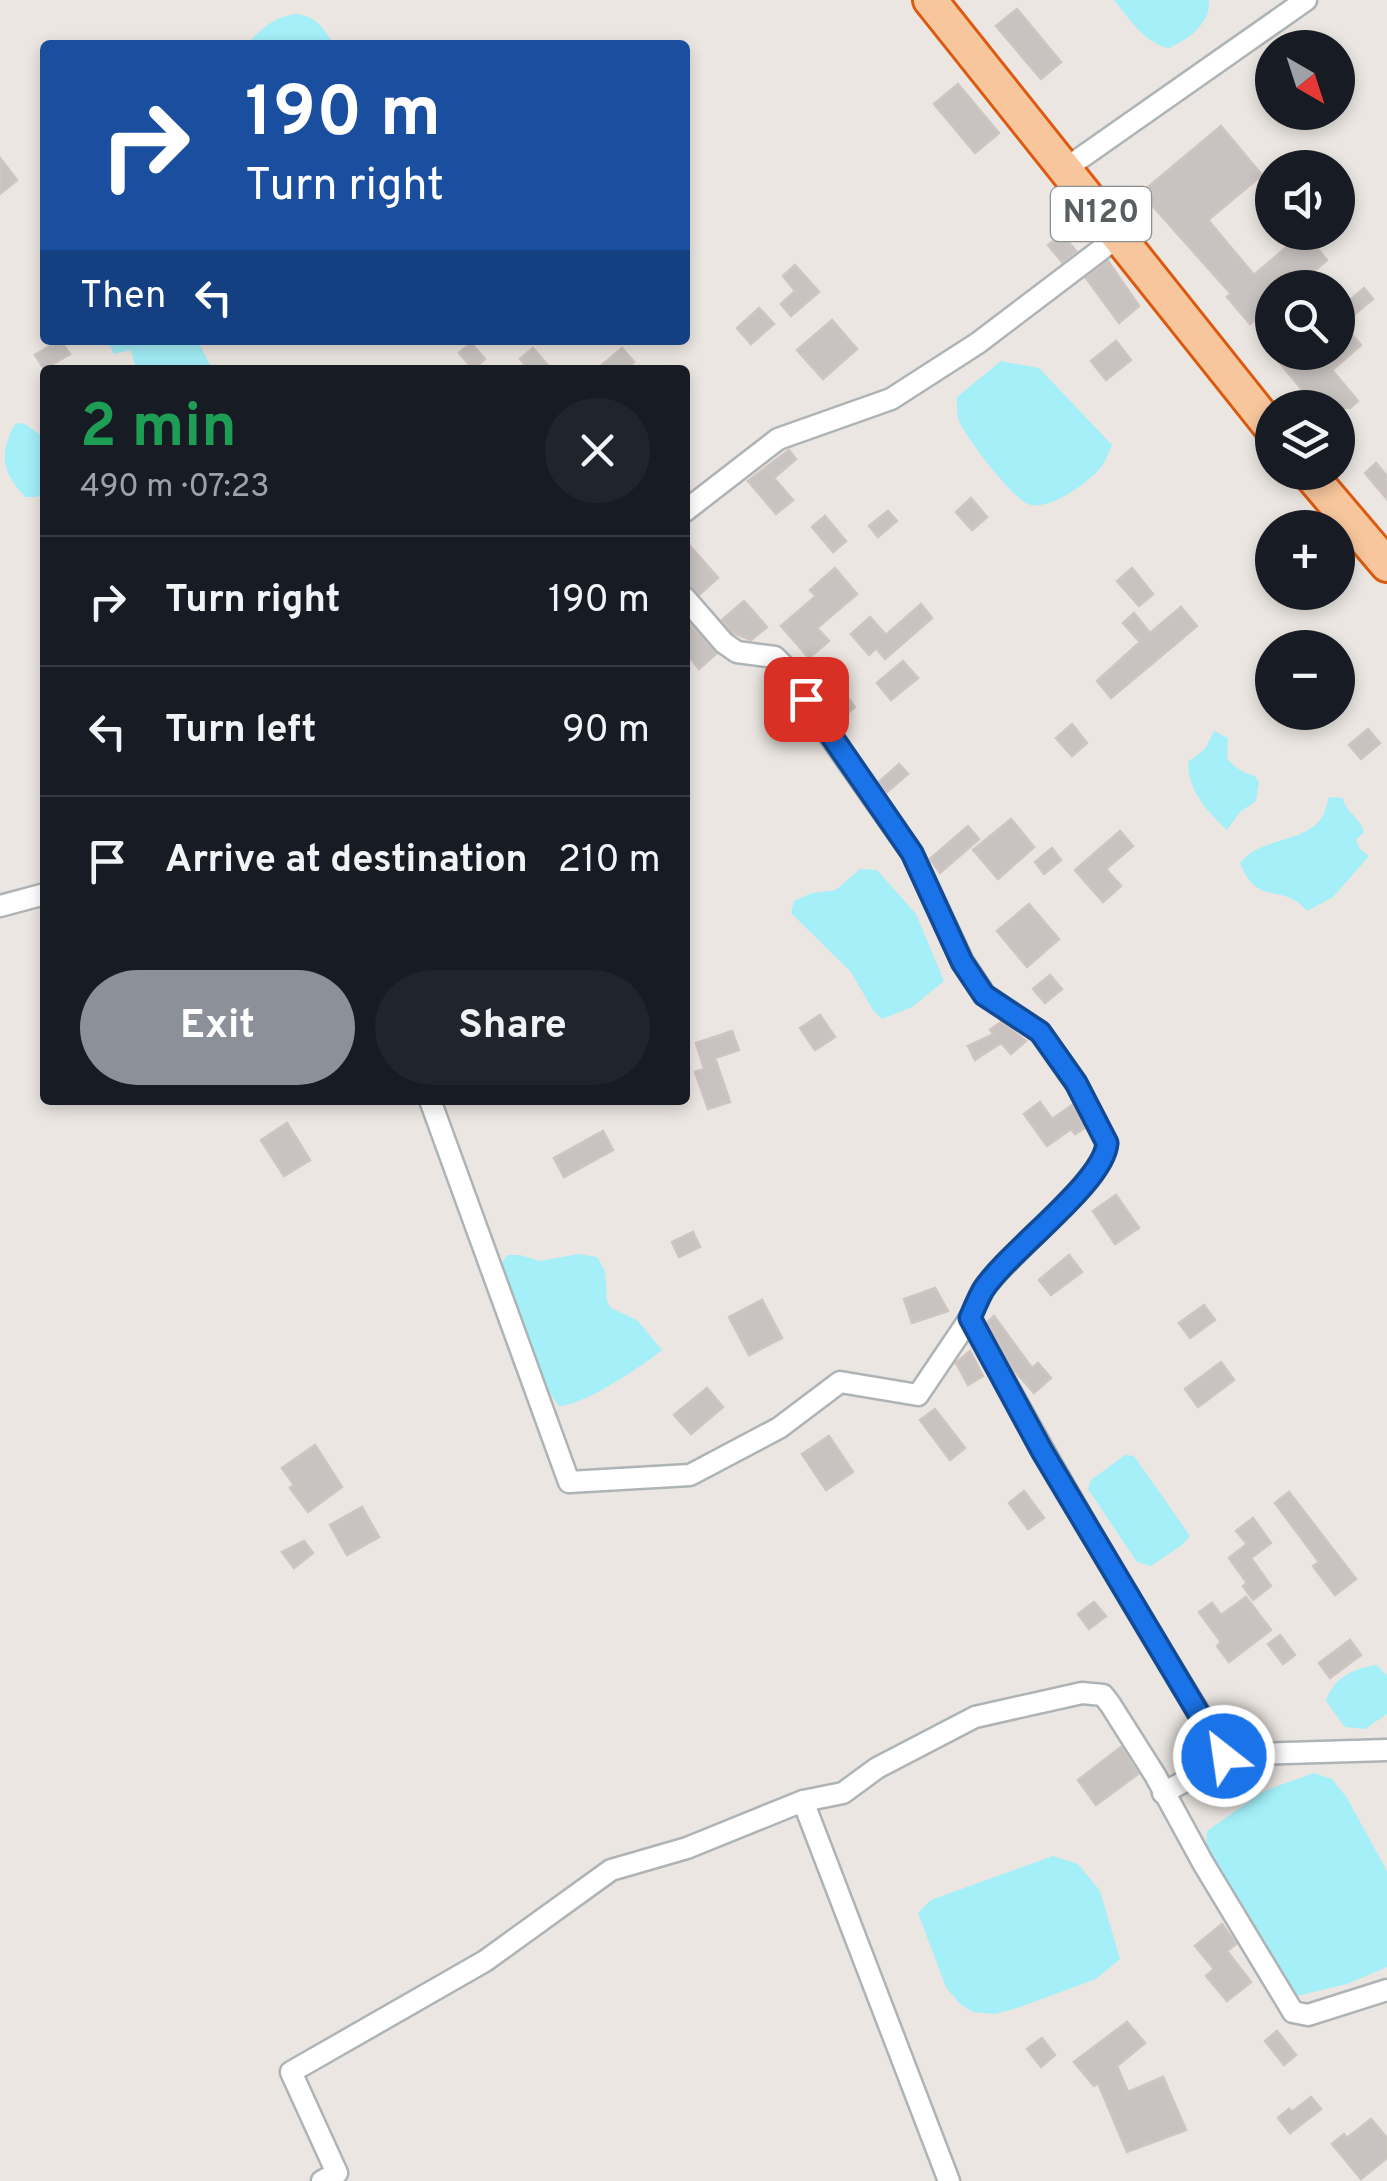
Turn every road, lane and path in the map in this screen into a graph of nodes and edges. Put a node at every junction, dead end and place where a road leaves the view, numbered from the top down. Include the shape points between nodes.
1 (930, 0) edge
2 (1306, 0) edge
3 (1065, 169) junction
4 (1119, 236) junction
5 (1255, 408) edge
6 (1323, 490) edge
7 (690, 507) edge
8 (1387, 565) edge
9 (690, 604) edge
10 (40, 895) edge
11 (0, 906) edge
12 (432, 1105) edge
13 (970, 1318) junction
14 (1387, 1750) edge
15 (1224, 1756) junction
16 (1163, 1793) junction
17 (803, 1800) junction
18 (1387, 1990) edge
19 (322, 2181) edge
20 (949, 2181) edge

1 - 3 highway, N120
2 - 3 street
3 - 4 highway, N120
4 - 5 highway, N120
4 - 7 street via 978,343 891,398 778,439
6 - 8 highway
9 - 13 street via 737,652 775,658 788,670 912,853 984,995 1040,1032 1107,1143 1090,1180 984,1289
10 - 11 street
12 - 13 street via 569,1482 690,1474 779,1428 840,1382 918,1396
13 - 15 street
14 - 15 street
15 - 16 street
16 - 17 street via 1103,1695 1082,1693 975,1717 877,1768 850,1790
16 - 18 street via 1293,2012 1308,2015
17 - 19 street via 687,1848 610,1870 485,1961 291,2072 337,2173
17 - 20 street

